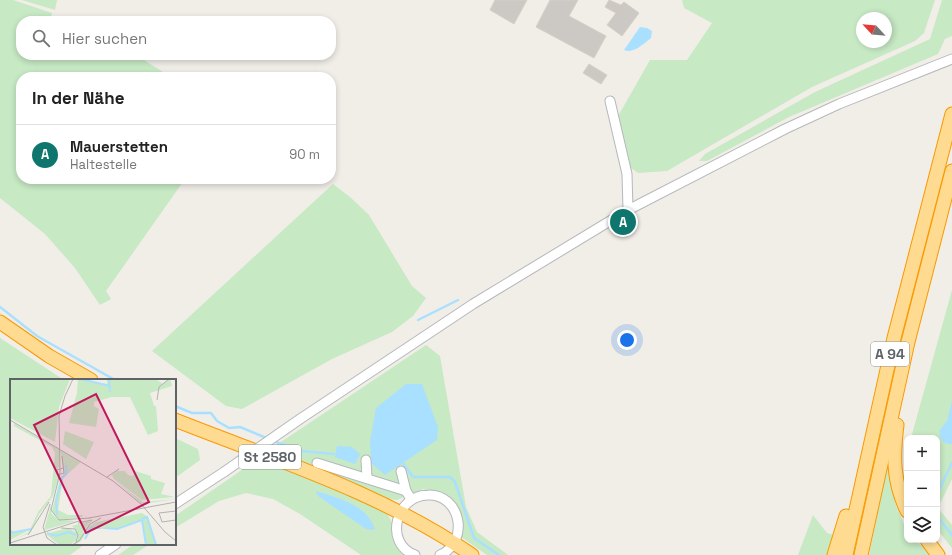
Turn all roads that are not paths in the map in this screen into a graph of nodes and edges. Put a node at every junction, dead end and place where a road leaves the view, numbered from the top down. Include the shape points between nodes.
1 (952, 59) edge
2 (610, 101) dead end
3 (952, 114) edge
4 (952, 171) edge
5 (628, 210) junction
6 (0, 322) edge
7 (89, 379) edge
8 (895, 397) junction
9 (176, 420) edge
10 (366, 460) dead end
11 (317, 463) dead end
12 (401, 472) dead end
13 (863, 476) junction
14 (367, 478) junction
15 (406, 491) junction
16 (411, 500) junction
17 (176, 503) edge
18 (905, 507) edge
19 (399, 512) junction
20 (454, 543) junction
21 (929, 543) edge
22 (115, 545) edge
23 (100, 555) edge
24 (414, 555) edge
25 (440, 555) edge
26 (472, 555) edge
27 (834, 555) edge
28 (846, 555) edge
29 (862, 555) edge
30 (938, 555) edge

1 - 5 street via 839,104 785,129
2 - 5 street via 627,174
3 - 13 highway, A 94 via 898,323
4 - 8 highway, A 94
5 - 17 street, bridge via 473,304
6 - 7 highway via 49,356
8 - 18 highway via 898,420 893,451 900,497
8 - 29 highway, A 94
9 - 19 highway, St 2580 via 325,478
10 - 14 street
11 - 14 street
12 - 15 street
13 - 27 highway via 854,492
13 - 28 highway, A 94
14 - 15 street
15 - 16 street
16 - 19 street
16 - 20 street via 429,495 439,497 454,508 459,527
19 - 20 highway, St 2580
19 - 24 street via 396,526 398,537 403,547
20 - 25 street
20 - 26 highway, St 2580
21 - 30 highway
22 - 23 street

